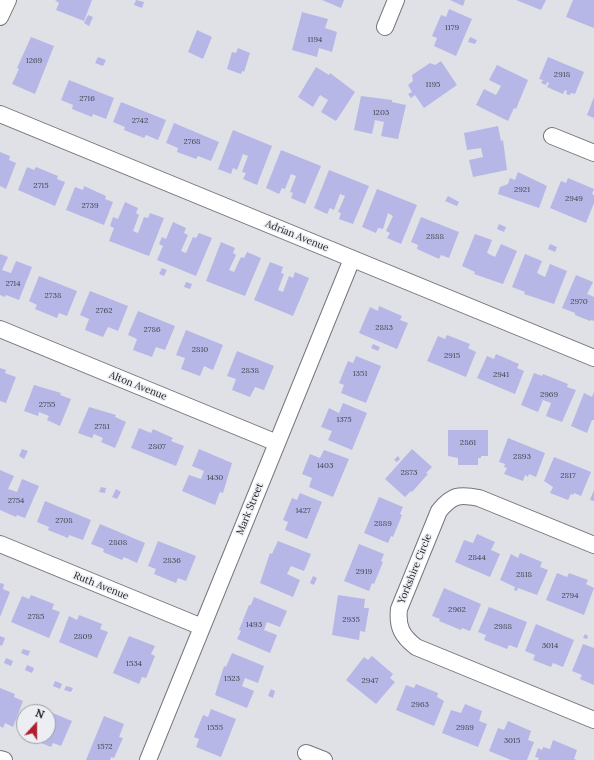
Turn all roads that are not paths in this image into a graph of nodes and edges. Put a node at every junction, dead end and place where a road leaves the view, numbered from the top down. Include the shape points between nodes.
1 (8, 0) edge
2 (396, 0) edge
3 (0, 17) edge
4 (385, 28) dead end
5 (0, 114) edge
6 (552, 136) dead end
7 (594, 153) edge
8 (352, 259) junction
9 (0, 329) edge
10 (594, 358) edge
11 (277, 443) junction
12 (0, 544) edge
13 (594, 545) edge
14 (202, 627) junction
15 (594, 720) edge
16 (306, 753) dead end
17 (0, 758) edge
18 (4, 760) edge
19 (148, 760) edge
20 (324, 760) edge

1 - 3 street
2 - 4 street
5 - 8 street, Adrian Avenue
6 - 7 street
8 - 10 street, Adrian Avenue
8 - 11 street, Mark Street
9 - 11 street, Alton Avenue
11 - 14 street, Mark Street
12 - 14 street, Ruth Avenue
13 - 15 street, Yorkshire Circle via 479,498 455,497 446,502 439,511 399,609 398,620 400,631 416,647
14 - 19 street, Mark Street
16 - 20 street
17 - 18 street

